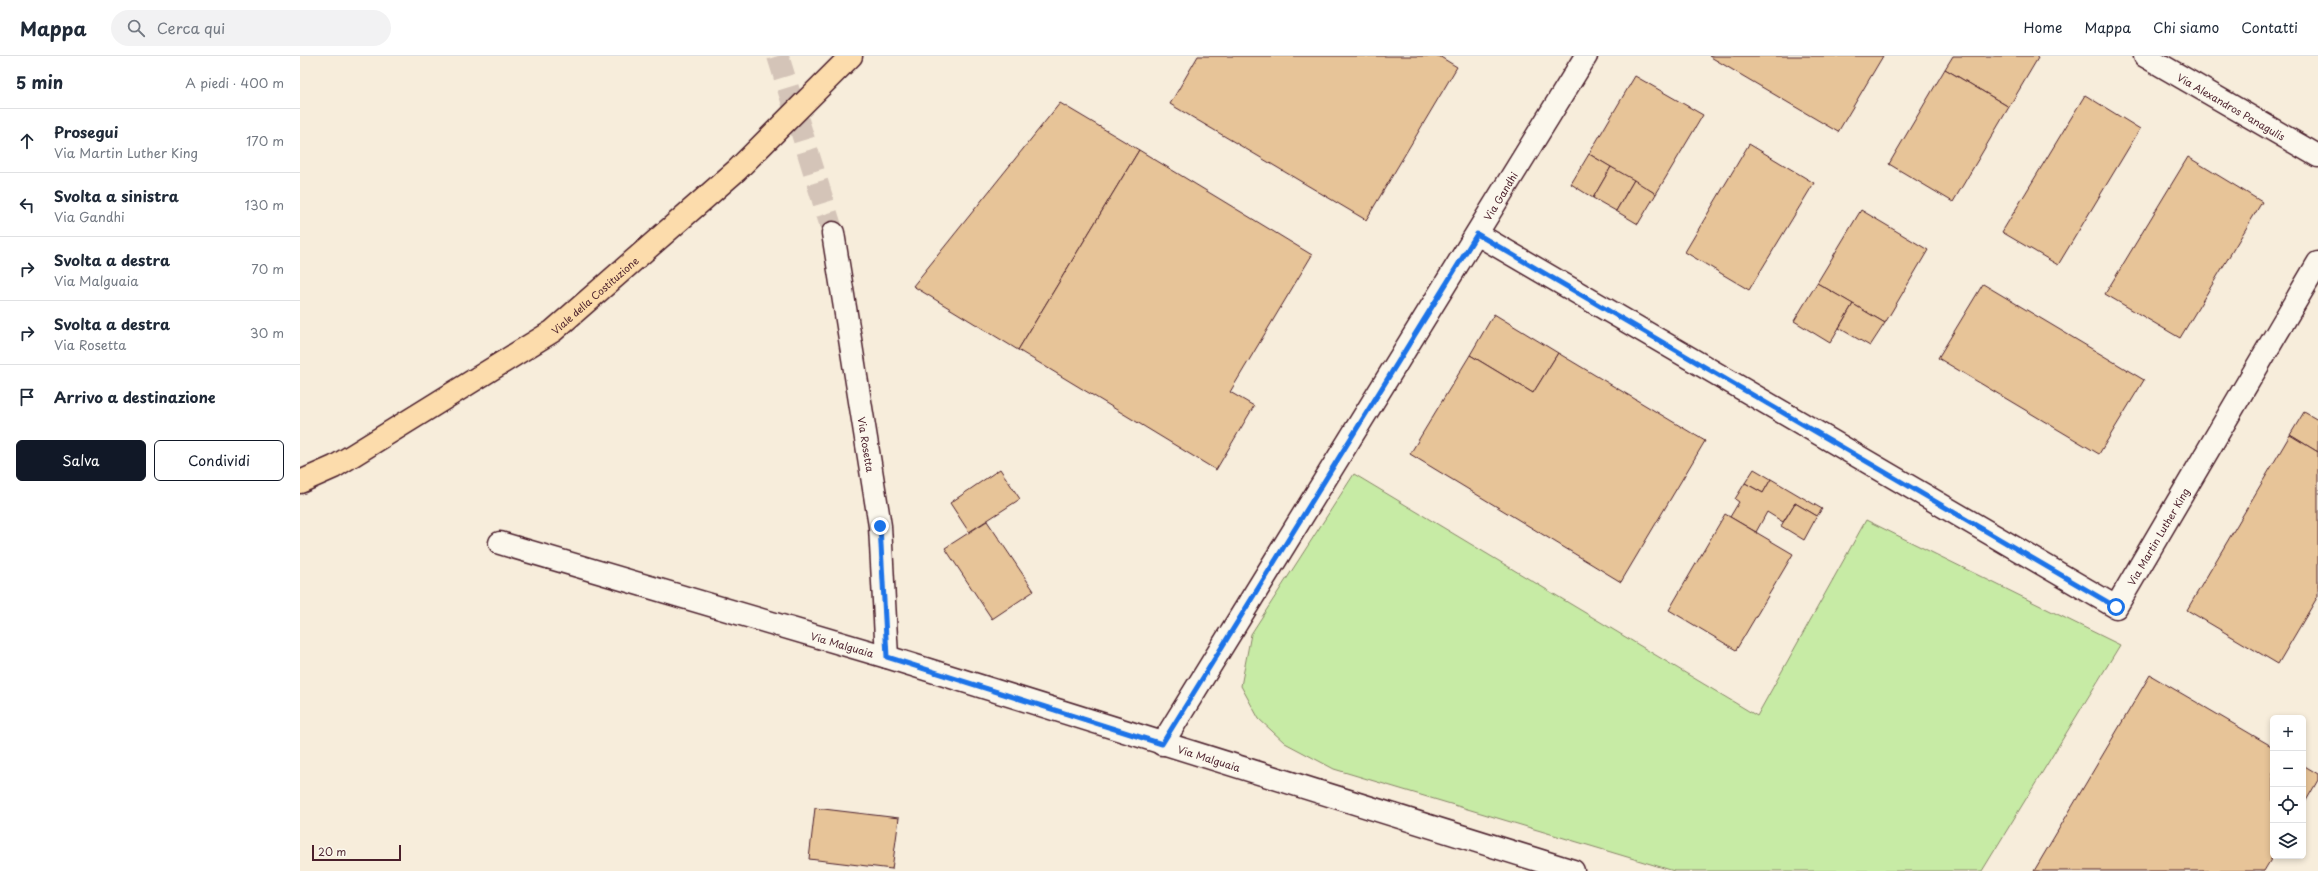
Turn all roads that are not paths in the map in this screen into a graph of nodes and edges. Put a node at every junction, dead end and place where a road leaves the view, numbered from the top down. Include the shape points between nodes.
1 (851, 56) edge
2 (1586, 56) edge
3 (2145, 56) edge
4 (2318, 156) edge
5 (833, 233) tunnel mouth
6 (1477, 234) junction
7 (2318, 262) edge
8 (300, 482) edge
9 (500, 543) dead end
10 (887, 657) junction
11 (1162, 744) junction
12 (1573, 871) edge

1 - 8 main road, Viale della Costituzione via 737,170 553,331 334,467
2 - 6 street, Via Gandhi
3 - 4 street, Via Alexandros Panagulis
5 - 10 street, Via Rosetta via 880,526
6 - 7 street, Via Martin Luther King via 2116,607
6 - 11 street, Via Gandhi
9 - 10 street, Via Malguaia
10 - 11 street, Via Malguaia
11 - 12 street, Via Malguaia

